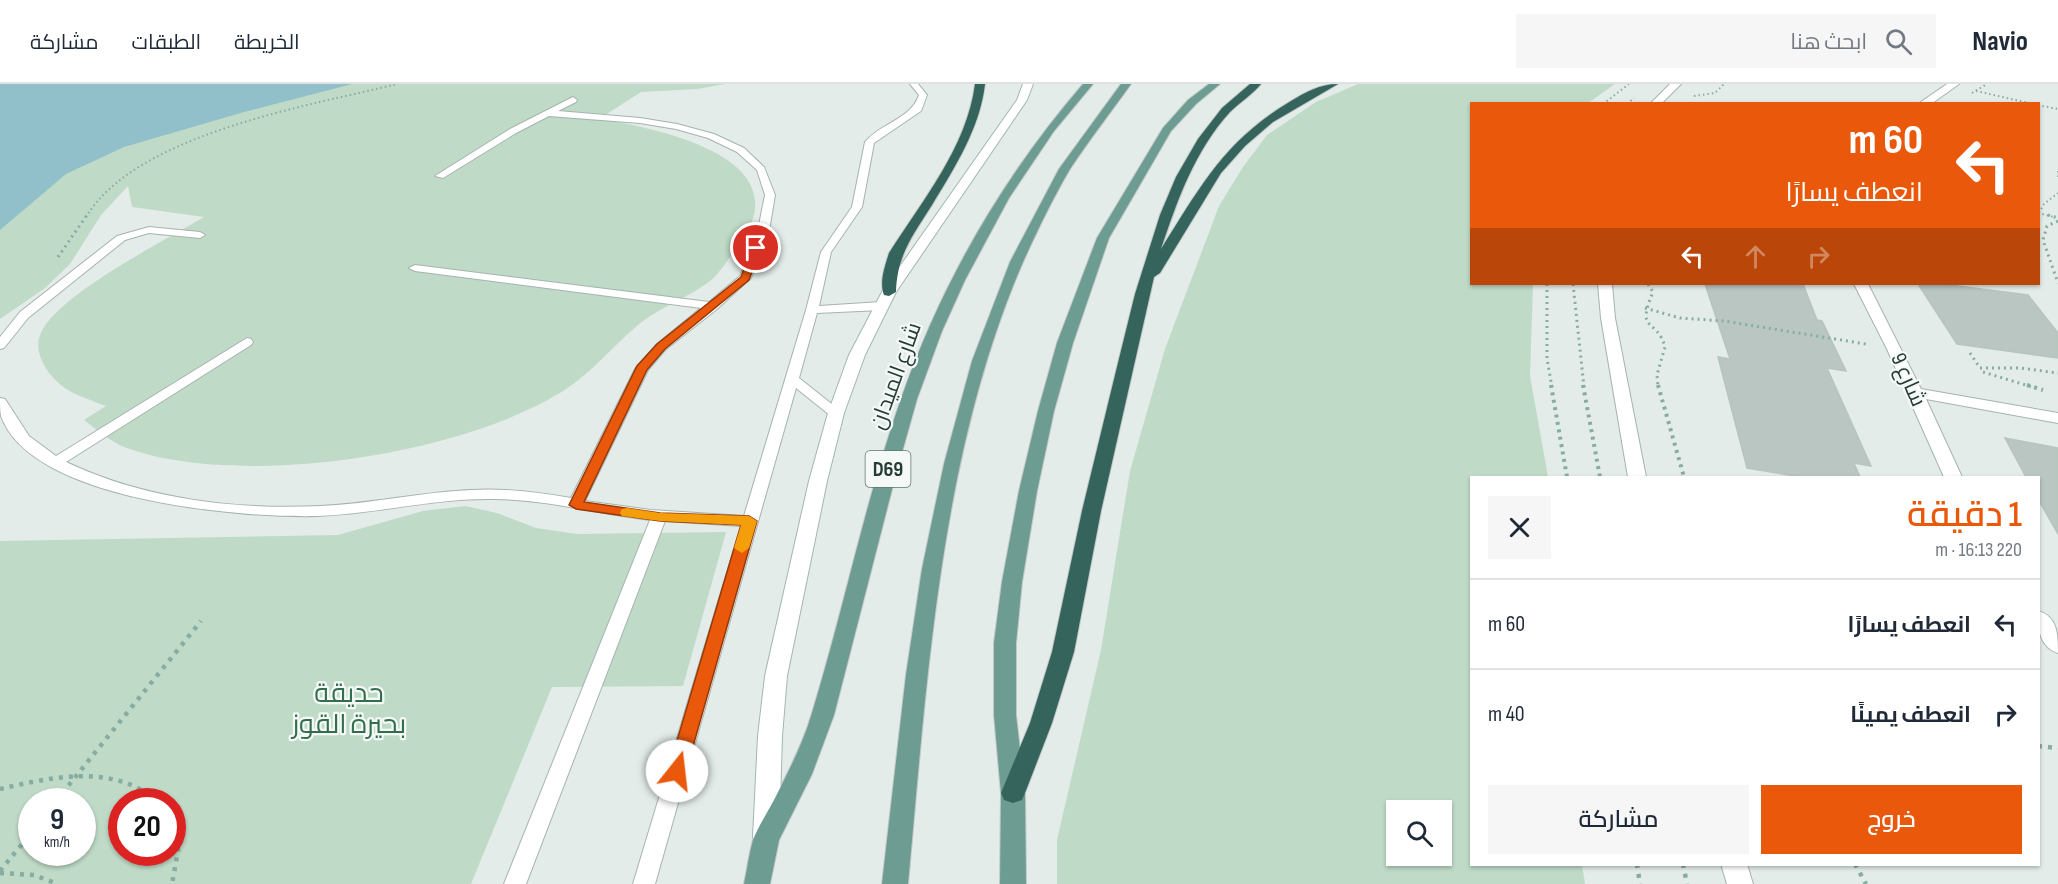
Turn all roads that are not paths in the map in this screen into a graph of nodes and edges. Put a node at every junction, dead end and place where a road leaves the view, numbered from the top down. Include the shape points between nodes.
1 (914, 84) edge
2 (980, 84) edge
3 (1028, 84) edge
4 (1088, 84) edge
5 (1126, 84) edge
6 (1215, 84) edge
7 (1256, 84) edge
8 (1333, 84) edge
9 (1676, 84) edge
10 (1954, 84) edge
11 (573, 100) dead end
12 (1657, 102) edge
13 (1926, 102) edge
14 (546, 113) junction
15 (440, 176) dead end
16 (200, 235) dead end
17 (415, 268) dead end
18 (1145, 284) junction
19 (1605, 285) edge
20 (1862, 285) edge
21 (885, 299) junction
22 (713, 306) junction
23 (812, 310) junction
24 (247, 342) dead end
25 (0, 345) edge
26 (791, 378) junction
27 (1913, 392) junction
28 (0, 402) edge
29 (836, 413) junction
30 (2058, 418) edge
31 (55, 462) junction
32 (1637, 476) edge
33 (1953, 476) edge
34 (576, 505) junction
35 (660, 517) junction
36 (749, 521) junction
37 (2040, 621) edge
38 (2058, 645) edge
39 (1012, 793) junction
40 (766, 840) junction
41 (1735, 866) edge
42 (515, 884) edge
43 (644, 884) edge
44 (757, 884) edge
45 (896, 884) edge
46 (1013, 884) edge
47 (1740, 884) edge

1 - 23 lane via 923,95 918,109 870,142 857,207 826,252
2 - 21 highway via 970,125 896,253
3 - 21 main road via 1022,100
4 - 40 main road, شارع الميدان / D69 via 1050,129 1003,198 935,331 888,470 823,715 800,774
5 - 45 main road via 1058,180 1024,245 991,326 953,464 936,545 921,642
6 - 39 main road via 1167,130 1119,210 1103,238 1065,343 1028,491 1005,643 1005,715
7 - 18 highway via 1228,107 1204,139 1162,226
8 - 18 highway via 1273,117 1228,156
9 - 12 main road
10 - 13 main road
11 - 14 lane
14 - 15 lane
14 - 22 lane via 645,119 680,126 710,135 754,161 766,178 770,197 766,217 746,278
16 - 25 lane via 148,230 122,238 24,315
17 - 22 lane
18 - 39 highway via 1086,532 1063,650 1040,732
19 - 32 main road
20 - 27 main road, شارع 9
21 - 23 lane
21 - 29 main road via 857,355
22 - 34 lane via 661,347 642,369
23 - 26 lane
24 - 31 lane
26 - 29 lane
26 - 36 lane
27 - 30 main road
27 - 33 main road, شارع 9
28 - 31 lane via 10,422 28,443
29 - 40 main road via 776,676
31 - 34 lane via 122,489 206,505 318,511 493,494
34 - 35 lane
35 - 36 lane
35 - 42 lane
36 - 43 lane
37 - 38 main road
39 - 46 main road
40 - 44 main road, شارع الميدان / D69
41 - 47 main road

